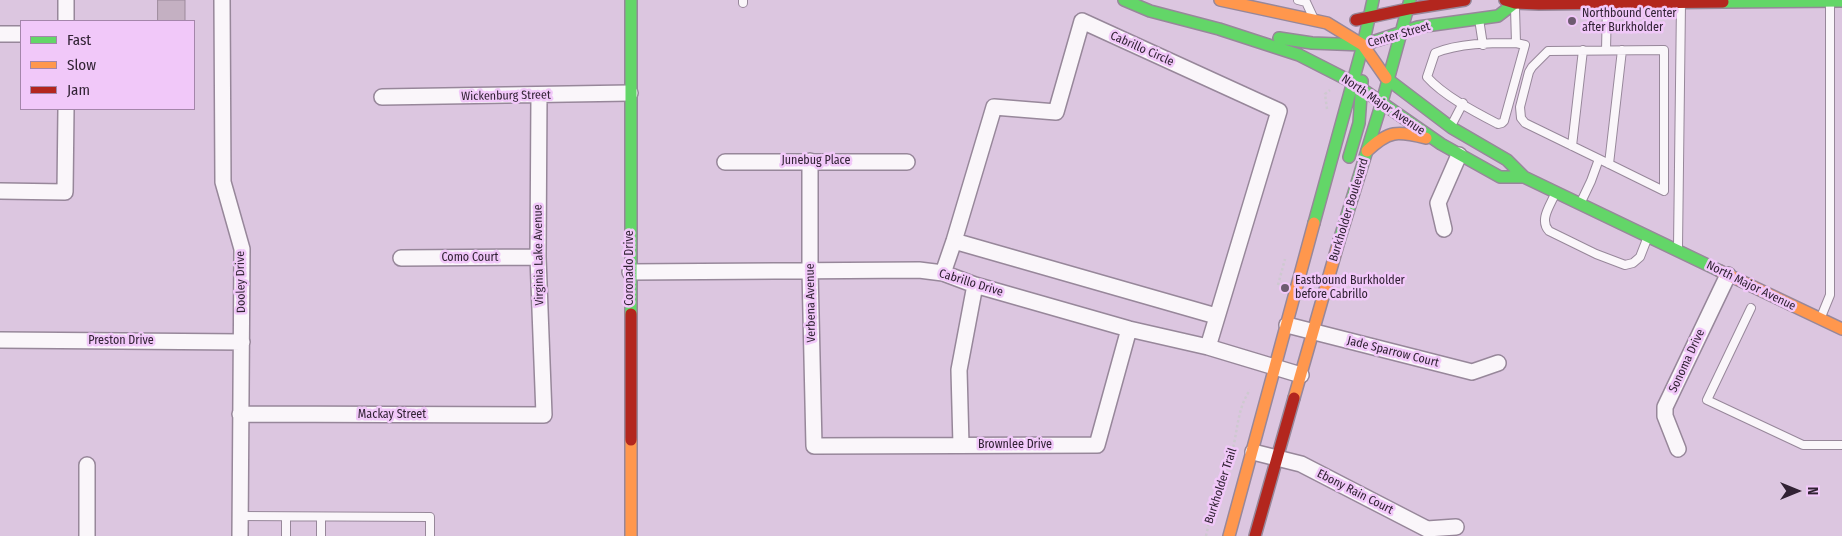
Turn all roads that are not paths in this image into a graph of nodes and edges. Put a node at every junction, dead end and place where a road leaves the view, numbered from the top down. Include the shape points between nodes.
1 (66, 0) edge
2 (222, 0) edge
3 (631, 0) edge
4 (1124, 0) edge
5 (1220, 0) edge
6 (1298, 0) edge
7 (1374, 0) edge
8 (1392, 0) edge
9 (1465, 0) edge
10 (1681, 1) junction
11 (1836, 1) edge
12 (1510, 2) edge
13 (1607, 2) junction
14 (1409, 4) edge
15 (1152, 6) edge
16 (1390, 13) junction
17 (1368, 18) junction
18 (1478, 18) junction
19 (66, 20) edge
20 (1315, 21) junction
21 (1328, 23) junction
22 (1219, 29) junction
23 (1402, 32) junction
24 (0, 34) edge
25 (20, 34) edge
26 (1384, 38) junction
27 (1516, 43) junction
28 (1363, 45) junction
29 (1483, 45) junction
30 (1583, 50) junction
31 (1606, 50) junction
32 (1622, 50) junction
33 (1377, 66) junction
34 (1388, 82) junction
35 (1357, 85) junction
36 (630, 93) junction
37 (539, 95) junction
38 (382, 97) dead end
39 (1382, 102) junction
40 (1463, 103) junction
41 (66, 110) edge
42 (1450, 127) junction
43 (1436, 141) junction
44 (1572, 146) junction
45 (1367, 151) junction
46 (1459, 154) junction
47 (1598, 159) junction
48 (810, 161) junction
49 (725, 162) dead end
50 (907, 162) dead end
51 (1609, 164) junction
52 (1346, 166) dead end
53 (1524, 177) junction
54 (0, 191) edge
55 (1556, 193) junction
56 (1580, 204) junction
57 (1444, 229) dead end
58 (1648, 237) junction
59 (954, 242) junction
60 (1324, 249) dead end
61 (1678, 251) junction
62 (538, 257) junction
63 (401, 258) dead end
64 (810, 270) junction
65 (630, 272) junction
66 (943, 272) junction
67 (1728, 275) junction
68 (975, 284) junction
69 (1326, 285) junction
70 (1751, 308) dead end
71 (1216, 316) junction
72 (1821, 319) junction
73 (1288, 326) junction
74 (1129, 329) junction
75 (1842, 329) edge
76 (1313, 333) junction
77 (0, 340) edge
78 (242, 342) junction
79 (1208, 347) junction
80 (1498, 363) dead end
81 (1275, 369) junction
82 (1301, 375) junction
83 (240, 414) junction
84 (544, 415) joint
85 (961, 445) junction
86 (1842, 445) edge
87 (814, 446) joint
88 (1678, 449) dead end
89 (1253, 452) junction
90 (1278, 458) junction
91 (86, 465) dead end
92 (240, 516) junction
93 (286, 516) junction
94 (321, 516) junction
95 (1456, 527) dead end
96 (86, 536) edge
97 (240, 536) edge
98 (286, 536) edge
99 (321, 536) edge
100 (430, 536) edge
101 (631, 536) edge
102 (1230, 536) edge
103 (1255, 536) edge

1 - 19 street
2 - 78 street, Dooley Drive via 223,182 242,249
3 - 36 street, Coronado Drive
4 - 15 street, North Major Avenue
5 - 20 street, North Major Avenue
6 - 20 lane via 1306,2
7 - 17 street
8 - 16 street
9 - 14 street, Center Street
10 - 11 street, Center Street
10 - 13 street, Center Street
10 - 61 lane
11 - 72 lane via 1830,295
12 - 13 street, Center Street
12 - 18 street, Center Street via 1498,16
12 - 27 lane
13 - 31 lane
14 - 16 street, Center Street
14 - 23 street, Burkholder Boulevard
15 - 22 street, North Major Avenue
16 - 17 street, Center Street
16 - 26 street
17 - 21 street, Center Street
17 - 28 street
18 - 23 street, Center Street
18 - 29 lane
20 - 21 street, North Major Avenue
21 - 28 street, North Major Avenue
22 - 28 street, Center Street via 1312,43
22 - 35 street, North Major Avenue via 1299,55
23 - 26 street, Center Street
23 - 34 street, Burkholder Boulevard
24 - 25 street
26 - 28 street, Center Street
26 - 33 street
27 - 29 lane
27 - 40 lane via 1525,46 1502,124
28 - 33 street, North Major Avenue
28 - 35 street
29 - 40 lane via 1435,53 1427,77 1435,86
30 - 31 lane
30 - 44 lane
30 - 44 lane via 1548,51 1544,54 1532,67 1520,107 1525,123
31 - 32 lane
32 - 51 lane
32 - 51 lane via 1664,50 1664,191
33 - 34 street, North Major Avenue
33 - 39 street
34 - 39 street, Burkholder Boulevard
34 - 42 street, North Major Avenue
35 - 39 street, North Major Avenue
35 - 52 street via 1359,123
35 - 73 street
36 - 37 street, Wickenburg Street
36 - 65 street, Coronado Drive
37 - 38 street, Wickenburg Street
37 - 62 street, Virginia Lake Avenue
39 - 43 street, North Major Avenue
39 - 45 street, Burkholder Boulevard
40 - 42 lane
41 - 54 street via 66,192
42 - 53 street, North Major Avenue via 1507,160
43 - 45 street via 1394,132 1382,136
43 - 46 street, North Major Avenue
44 - 47 lane
45 - 69 street, Burkholder Boulevard
46 - 53 street, North Major Avenue via 1500,178
46 - 57 street via 1438,202
47 - 51 lane
47 - 56 lane
48 - 49 street, Junebug Place
48 - 50 street, Junebug Place
48 - 64 street, Verbena Avenue
53 - 55 street, North Major Avenue
55 - 56 street, North Major Avenue
55 - 58 lane via 1544,218 1546,228 1596,254 1621,264 1633,263 1640,257
56 - 58 street, North Major Avenue
58 - 61 street, North Major Avenue
59 - 66 street, Cabrillo Circle
59 - 71 street
59 - 71 street, Cabrillo Circle via 994,107 1056,112 1082,22 1279,111
60 - 69 street
61 - 67 street, North Major Avenue
62 - 63 street, Como Court
62 - 84 street, Virginia Lake Avenue
64 - 65 street, Cabrillo Drive
64 - 66 street, Cabrillo Drive
64 - 87 street, Verbena Avenue
65 - 101 street, Coronado Drive
66 - 68 street, Cabrillo Drive
67 - 72 street, North Major Avenue
67 - 88 street, Sonoma Drive via 1665,407 1664,416
68 - 74 street, Cabrillo Drive
68 - 85 street via 959,370
69 - 76 street, Burkholder Boulevard
70 - 86 lane via 1707,400 1803,445
71 - 79 street, Cabrillo Circle
72 - 75 street, North Major Avenue
73 - 76 street, Jade Sparrow Court
73 - 81 street
74 - 79 street, Cabrillo Drive
74 - 85 street, Brownlee Drive via 1096,445
76 - 80 street, Jade Sparrow Court via 1472,372
76 - 82 street, Burkholder Boulevard
77 - 78 street, Preston Drive
78 - 83 street, Dooley Drive
79 - 81 street, Cabrillo Drive
81 - 82 street, Cabrillo Drive
81 - 89 street
82 - 90 street, Burkholder Boulevard
83 - 84 street, Mackay Street
83 - 92 street, Dooley Drive
85 - 87 street, Brownlee Drive
89 - 90 street, Ebony Rain Court
89 - 102 street
90 - 95 street, Ebony Rain Court via 1301,464 1427,529
90 - 103 street, Burkholder Boulevard
91 - 96 street
92 - 93 lane
92 - 97 street, Dooley Drive
93 - 94 lane
93 - 98 lane
94 - 99 lane
94 - 100 lane via 430,517

